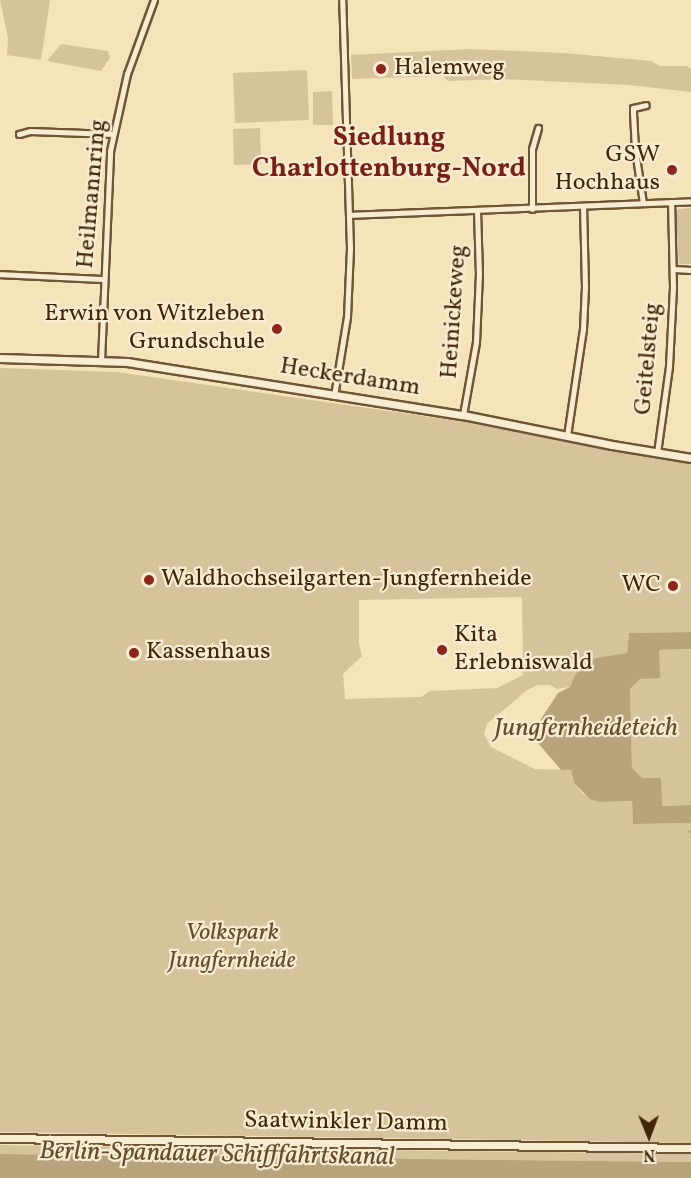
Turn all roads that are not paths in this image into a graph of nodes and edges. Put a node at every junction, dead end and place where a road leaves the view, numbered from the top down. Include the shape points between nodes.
1 (154, 0) edge
2 (342, 0) edge
3 (646, 105) dead end
4 (538, 128) dead end
5 (19, 134) dead end
6 (113, 134) junction
7 (691, 201) edge
8 (671, 202) junction
9 (643, 203) junction
10 (583, 207) junction
11 (532, 209) junction
12 (477, 211) junction
13 (349, 215) junction
14 (674, 268) junction
15 (691, 270) edge
16 (0, 274) edge
17 (104, 279) junction
18 (0, 358) edge
19 (101, 361) junction
20 (334, 396) junction
21 (463, 415) junction
22 (567, 436) junction
23 (657, 453) junction
24 (691, 458) edge
25 (0, 1138) edge
26 (691, 1148) edge

1 - 6 street, Heilmannring via 136,46
2 - 13 street
3 - 9 street via 633,108
4 - 11 street via 532,149
5 - 6 street via 38,130
6 - 17 street, Heilmannring via 106,193
7 - 8 street
8 - 9 street
8 - 14 street, Geitelsteig
9 - 10 street
10 - 11 street
10 - 22 street via 583,329
11 - 12 street
12 - 13 street
12 - 21 street, Heinickeweg via 476,342
13 - 20 street via 347,317
14 - 15 street
14 - 23 street, Geitelsteig via 669,366
16 - 17 street
17 - 19 street, Heilmannring
18 - 19 street, Heckerdamm
19 - 20 street, Heckerdamm
20 - 21 street, Heckerdamm
21 - 22 street, Heckerdamm
22 - 23 street, Heckerdamm
23 - 24 street, Heckerdamm
25 - 26 street, Saatwinkler Damm

